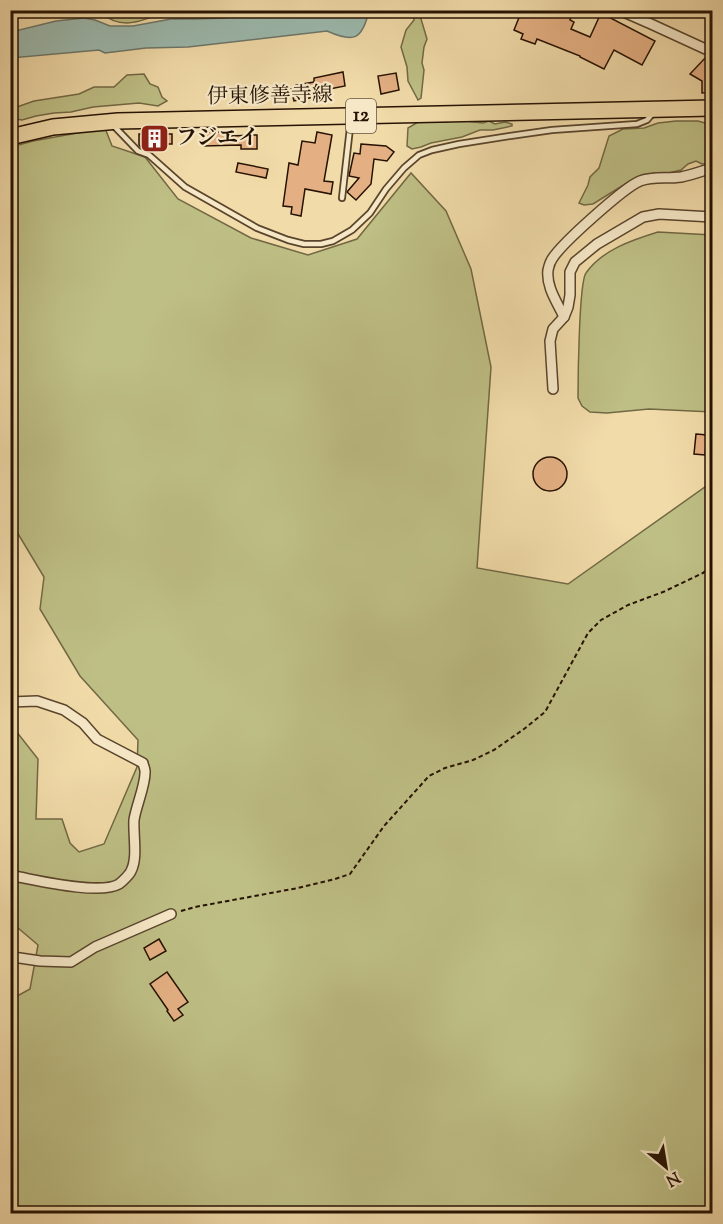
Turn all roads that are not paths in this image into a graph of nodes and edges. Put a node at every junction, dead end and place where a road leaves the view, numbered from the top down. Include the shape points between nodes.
1 (619, 10) edge
2 (712, 52) edge
3 (712, 108) edge
4 (657, 109) junction
5 (351, 116) junction
6 (111, 122) junction
7 (10, 137) edge
8 (712, 168) edge
9 (342, 198) dead end
10 (712, 217) edge
11 (564, 318) junction
12 (553, 389) dead end
13 (10, 702) edge
14 (10, 874) edge
15 (171, 914) road end
16 (11, 958) edge

1 - 2 street
3 - 4 main road, 伊東修善寺線 / 12
4 - 5 main road, 伊東修善寺線 / 12
4 - 6 lane via 637,124 510,136 419,155 352,230 321,244 304,244 257,228 184,187 149,155 138,151
5 - 6 main road, 伊東修善寺線 / 12
5 - 9 lane
6 - 7 main road, 伊東修善寺線 / 12 via 53,127
8 - 11 street via 682,177 638,182 558,252 550,261 548,285
10 - 11 street via 643,217 597,244 575,262 570,272
11 - 12 street via 553,329 550,341
13 - 14 street via 37,700 64,710 97,738 142,763 146,772 135,809 131,871 118,885 77,887
15 - 16 street via 95,947 72,962

